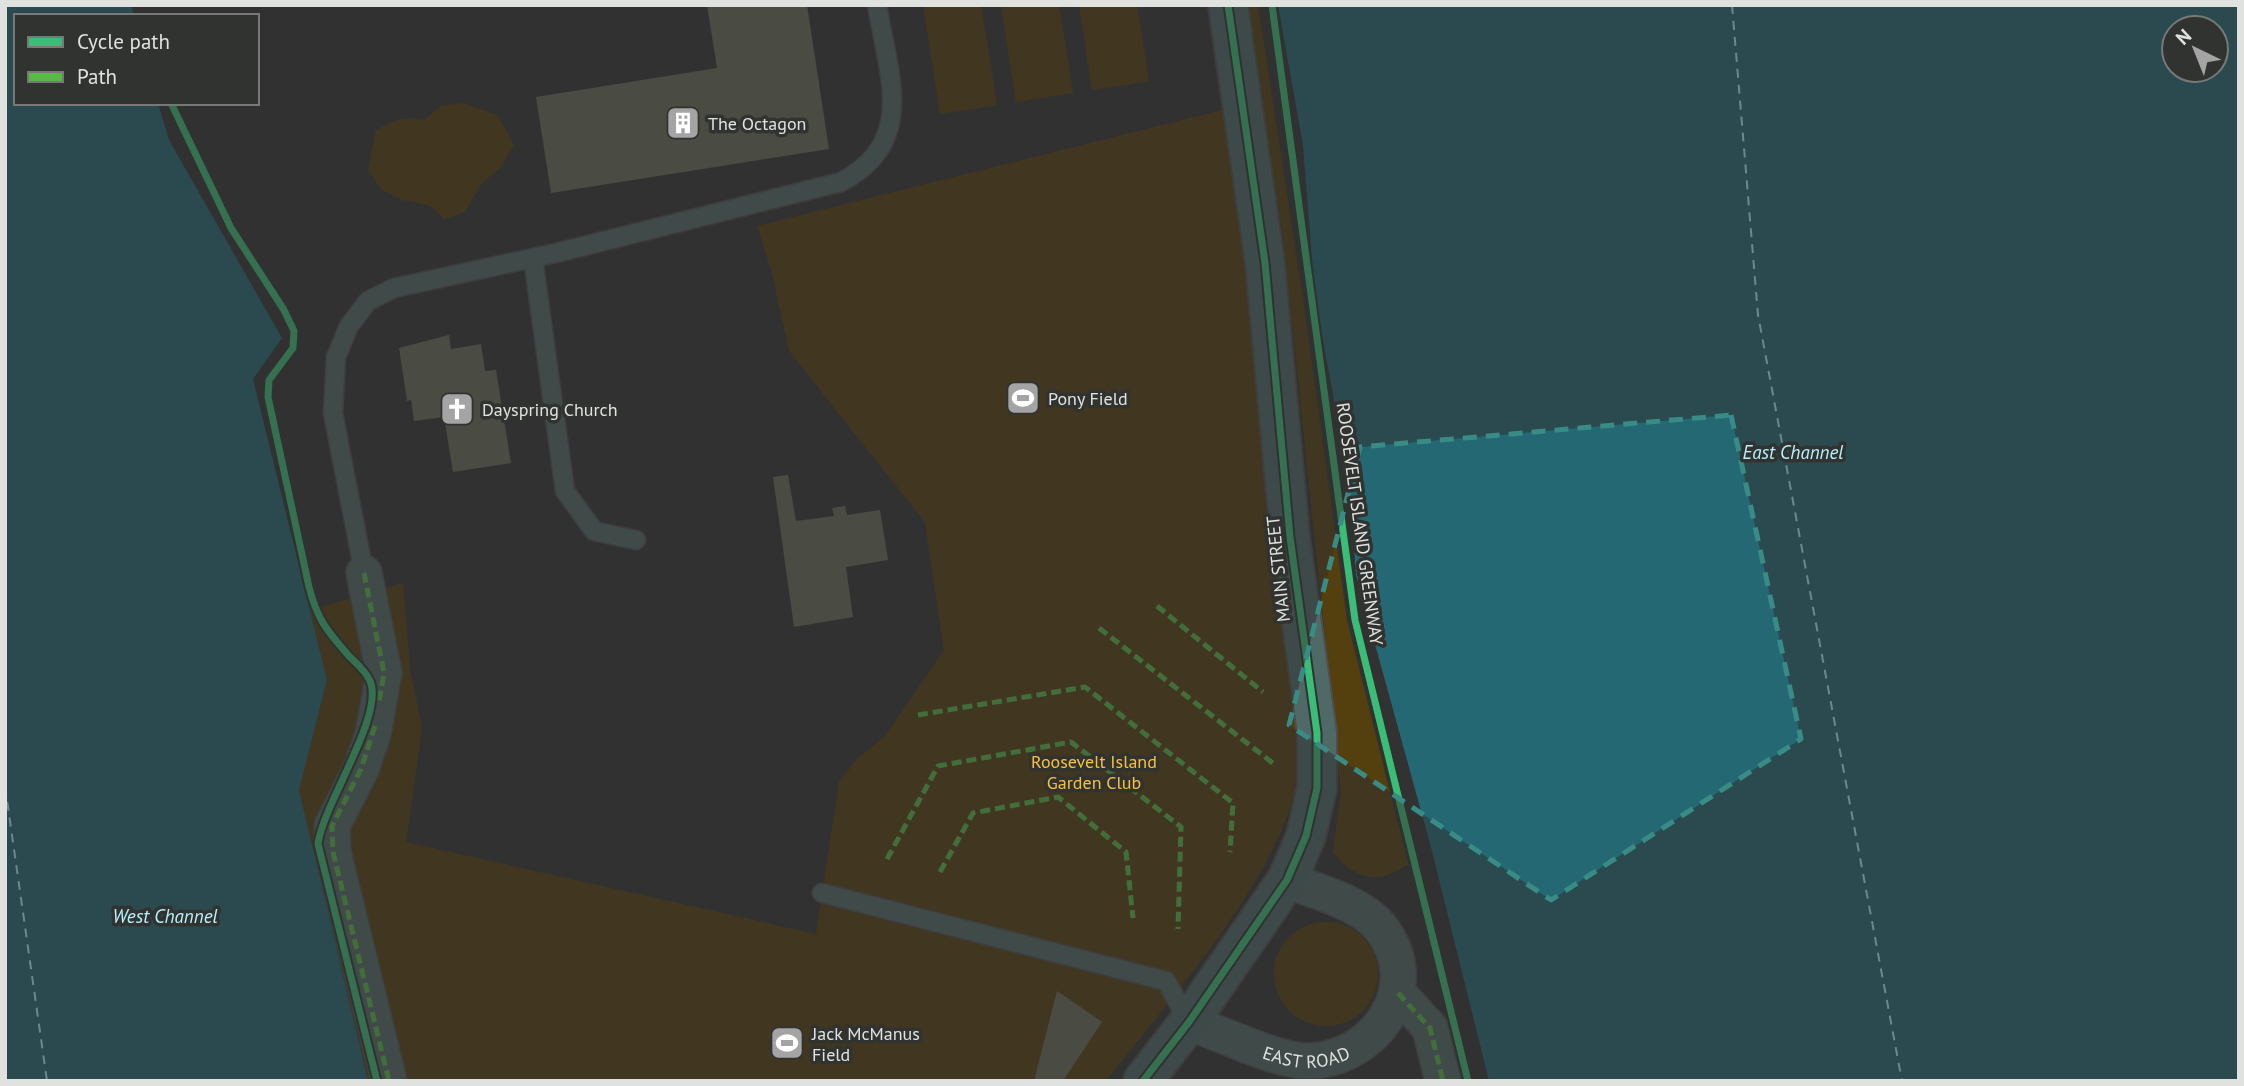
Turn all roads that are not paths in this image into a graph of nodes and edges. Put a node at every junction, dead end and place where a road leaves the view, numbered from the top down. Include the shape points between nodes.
1 (877, 5) edge
2 (1228, 5) edge
3 (533, 258) junction
4 (636, 540) dead end
5 (364, 573) joint
6 (1287, 880) junction
7 (822, 892) dead end
8 (1398, 993) junction
9 (1189, 1022) junction
10 (1302, 1071) edge
11 (389, 1081) edge
12 (1143, 1081) edge
13 (1443, 1081) edge

1 - 3 lane via 894,113 885,141 866,167 841,183
2 - 6 street, MAIN STREET via 1265,263 1291,550 1319,760 1312,812
3 - 4 lane via 565,491 594,531
3 - 5 lane via 394,288 369,301 349,326 336,357 333,413
5 - 11 street via 384,673 362,769 332,826 333,852
6 - 8 street, EAST ROAD via 1371,918 1397,960
6 - 9 street, MAIN STREET
7 - 9 lane via 1166,981
8 - 10 street, EAST ROAD via 1382,1026 1356,1048
8 - 13 street via 1430,1028
9 - 10 street, EAST ROAD
9 - 12 street, MAIN STREET

